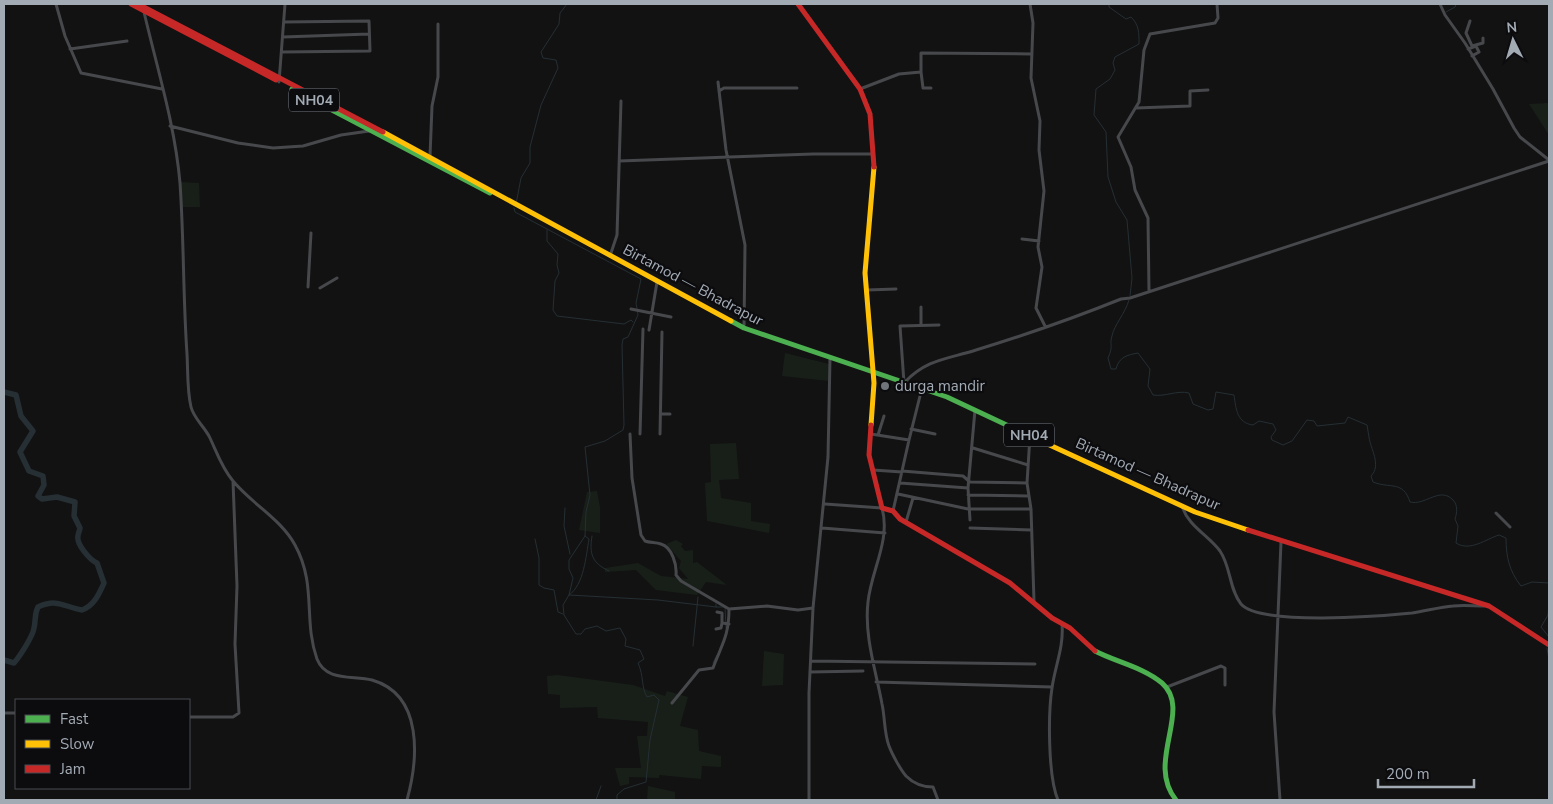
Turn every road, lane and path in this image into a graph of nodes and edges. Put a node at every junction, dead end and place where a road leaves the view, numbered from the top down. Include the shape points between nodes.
1 (56, 4) edge
2 (131, 4) edge
3 (284, 4) edge
4 (798, 4) edge
5 (1030, 4) edge
6 (1217, 4) edge
7 (1440, 4) edge
8 (142, 6) edge
9 (1470, 21) dead end
10 (284, 22) junction
11 (438, 24) dead end
12 (369, 34) junction
13 (283, 37) junction
14 (1483, 38) dead end
15 (127, 42) dead end
16 (1476, 46) junction
17 (70, 49) junction
18 (1468, 49) junction
19 (282, 52) junction
20 (1032, 54) junction
21 (1472, 56) junction
22 (921, 72) junction
23 (280, 80) junction
24 (718, 82) dead end
25 (797, 88) dead end
26 (931, 88) dead end
27 (162, 89) junction
28 (860, 89) junction
29 (1208, 90) dead end
30 (719, 92) junction
31 (621, 102) dead end
32 (1136, 108) junction
33 (170, 126) junction
34 (372, 129) junction
35 (874, 154) junction
36 (430, 157) junction
37 (728, 158) junction
38 (1549, 160) edge
39 (619, 161) junction
40 (498, 196) junction
41 (311, 233) dead end
42 (1022, 239) dead end
43 (1039, 240) junction
44 (610, 256) junction
45 (337, 278) dead end
46 (657, 281) junction
47 (308, 287) dead end
48 (320, 288) dead end
49 (896, 289) dead end
50 (866, 290) junction
51 (1149, 291) junction
52 (922, 307) dead end
53 (631, 309) dead end
54 (652, 313) junction
55 (671, 317) dead end
56 (940, 324) dead end
57 (921, 325) junction
58 (1045, 326) junction
59 (744, 328) junction
60 (643, 329) dead end
61 (649, 330) dead end
62 (662, 332) dead end
63 (830, 358) junction
64 (874, 372) junction
65 (904, 382) junction
66 (922, 388) junction
67 (975, 410) junction
68 (661, 414) junction
69 (670, 414) dead end
70 (884, 416) dead end
71 (911, 429) junction
72 (630, 434) dead end
73 (640, 434) dead end
74 (660, 434) dead end
75 (871, 434) junction
76 (935, 434) dead end
77 (878, 435) junction
78 (1030, 435) junction
79 (908, 440) junction
80 (973, 448) junction
81 (1028, 465) junction
82 (872, 470) junction
83 (902, 472) junction
84 (233, 480) junction
85 (970, 482) junction
86 (900, 483) junction
87 (1027, 483) junction
88 (968, 488) junction
89 (898, 494) junction
90 (968, 496) junction
91 (1028, 496) junction
92 (912, 498) junction
93 (825, 504) junction
94 (1181, 505) junction
95 (882, 508) junction
96 (968, 509) junction
97 (1031, 509) junction
98 (893, 511) junction
99 (1496, 513) dead end
100 (970, 520) dead end
101 (906, 522) junction
102 (1510, 527) dead end
103 (822, 528) junction
104 (970, 528) dead end
105 (1031, 530) junction
106 (885, 533) junction
107 (1281, 541) junction
108 (1034, 602) junction
109 (1489, 606) junction
110 (729, 608) junction
111 (813, 608) junction
112 (717, 612) dead end
113 (1278, 616) junction
114 (722, 623) junction
115 (729, 624) junction
116 (1062, 624) junction
117 (716, 629) dead end
118 (1549, 645) edge
119 (873, 660) junction
120 (811, 661) junction
121 (1035, 664) dead end
122 (864, 670) dead end
123 (810, 672) junction
124 (876, 682) junction
125 (1225, 685) dead end
126 (1052, 687) junction
127 (1166, 687) junction
128 (672, 703) dead end
129 (190, 717) edge
130 (407, 800) edge
131 (809, 800) edge
132 (938, 800) edge
133 (1058, 800) edge
134 (1176, 800) edge
135 (1280, 800) edge

1 - 17 street
2 - 8 main road, Birtamod — Bhadrapur / NH04
3 - 10 street
4 - 28 main road
5 - 20 street
6 - 32 street via 1215,24 1150,34 1144,50
7 - 18 street
8 - 23 main road, Birtamod — Bhadrapur / NH04
8 - 27 street
9 - 16 street via 1467,36 1472,46
10 - 12 street via 369,21
10 - 13 street
11 - 36 street via 438,77 432,106
12 - 13 street
12 - 19 street via 370,51
13 - 19 street
14 - 16 street via 1483,43
15 - 17 street
16 - 18 street
16 - 21 street via 1479,52
17 - 27 street via 81,73
18 - 21 street
19 - 23 street
20 - 22 street via 921,54
20 - 43 street via 1031,78 1040,121 1039,150 1044,191
21 - 38 street via 1520,137
22 - 26 street via 923,88
22 - 28 street via 899,74
23 - 34 main road, Birtamod — Bhadrapur / NH04
24 - 30 street
25 - 30 street via 724,88
27 - 33 street
28 - 35 main road via 868,104
29 - 32 street via 1190,91 1190,106
30 - 37 street
31 - 39 street
32 - 51 street via 1118,137 1148,218
33 - 34 street via 273,148 303,146
33 - 84 street via 180,182 189,397 192,411
34 - 36 main road, Birtamod — Bhadrapur / NH04
34 - 40 main road, Birtamod — Bhadrapur / NH04
35 - 37 street
35 - 50 main road via 864,273
36 - 40 main road, Birtamod — Bhadrapur / NH04
37 - 39 street
37 - 59 street via 745,245
38 - 51 street
39 - 44 street via 617,234
40 - 44 main road, Birtamod — Bhadrapur / NH04
41 - 47 street
42 - 43 street
43 - 58 street via 1042,267 1036,308
44 - 46 main road, Birtamod — Bhadrapur / NH04
45 - 48 street
46 - 54 street
46 - 59 main road, Birtamod — Bhadrapur / NH04
49 - 50 street
50 - 64 main road
51 - 58 street
52 - 57 street
53 - 54 street
54 - 55 street
54 - 61 street
56 - 57 street
57 - 65 street via 900,326
58 - 65 street via 923,366
59 - 63 main road, Birtamod — Bhadrapur / NH04
60 - 73 street
62 - 68 street
63 - 64 main road, Birtamod — Bhadrapur / NH04
63 - 93 street
64 - 65 main road, Birtamod — Bhadrapur / NH04
64 - 75 main road
65 - 66 main road, Birtamod — Bhadrapur / NH04
66 - 67 main road, Birtamod — Bhadrapur / NH04
66 - 71 street
67 - 78 main road, Birtamod — Bhadrapur / NH04
67 - 80 street
68 - 69 street
68 - 74 street
70 - 77 street
71 - 76 street
71 - 79 street
72 - 110 street via 632,478 641,535 645,541 667,547 681,581
75 - 77 street
75 - 82 main road via 869,454
77 - 79 street
78 - 81 street
78 - 94 main road, Birtamod — Bhadrapur / NH04
79 - 83 street
80 - 81 street
80 - 85 street
81 - 87 street
82 - 83 street
82 - 95 main road
83 - 85 street via 963,476
83 - 86 street
84 - 129 street via 239,713 233,717
84 - 130 street via 295,544 309,580 310,626 322,668 336,675 380,683 407,709 416,738
85 - 87 street
85 - 88 street
86 - 88 street
86 - 89 street
87 - 91 street
88 - 90 street
89 - 92 street
89 - 98 street
90 - 91 street
90 - 96 street
91 - 97 street
92 - 96 street
92 - 101 street
93 - 95 street
93 - 103 street
94 - 107 main road, Birtamod — Bhadrapur / NH04
94 - 113 street via 1185,517 1220,552 1242,605
95 - 98 main road
95 - 106 street
96 - 97 street
96 - 100 street
97 - 105 street
98 - 101 main road
99 - 102 street
101 - 108 main road via 991,572
103 - 106 street
103 - 111 street
104 - 105 street
105 - 108 street
106 - 119 street via 868,602
107 - 109 main road, Birtamod — Bhadrapur / NH04
107 - 113 street
108 - 116 main road
109 - 113 street via 1455,605 1351,618
109 - 118 main road, Birtamod — Bhadrapur / NH04
110 - 111 street
110 - 115 street
111 - 120 street
112 - 114 street via 722,612
113 - 135 street via 1274,712
114 - 115 street
114 - 117 street via 721,628
115 - 128 street via 724,647 713,668 699,670
116 - 126 street via 1063,634
116 - 127 main road via 1070,628 1084,645 1149,675
119 - 120 street
119 - 121 street
119 - 124 street
120 - 123 street
122 - 123 street
123 - 131 street
124 - 126 street
124 - 132 street via 888,745 905,775 923,787 933,787
125 - 127 street via 1224,668 1221,666
126 - 133 street via 1050,736
127 - 134 main road via 1172,704 1172,724 1164,782

